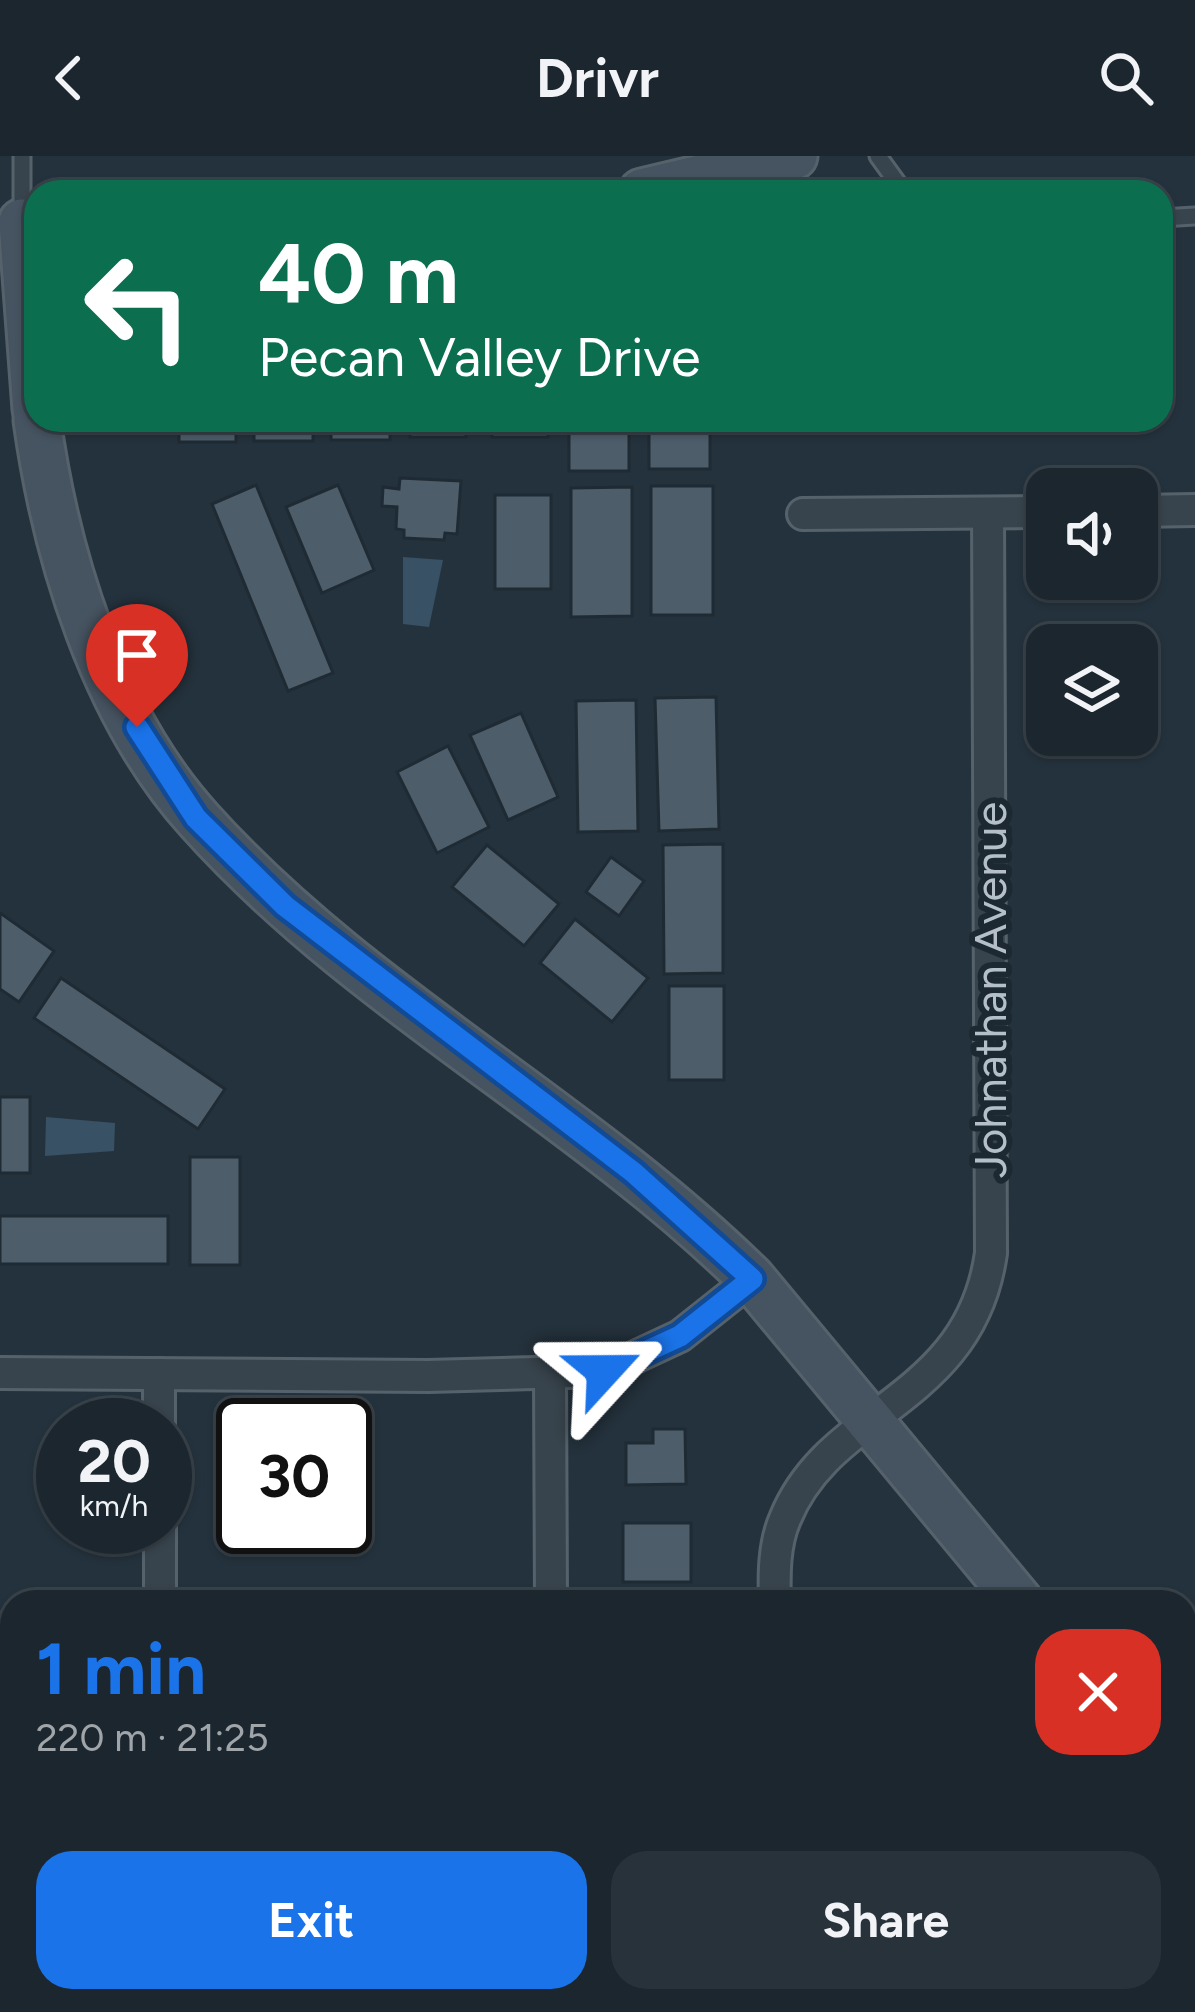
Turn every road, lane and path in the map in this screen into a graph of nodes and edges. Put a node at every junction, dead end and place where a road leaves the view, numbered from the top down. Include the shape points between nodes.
1 (22, 156) edge
2 (794, 156) edge
3 (693, 180) edge
4 (19, 222) edge
5 (24, 277) edge
6 (40, 432) edge
7 (1195, 510) edge
8 (1158, 511) edge
9 (1026, 513) edge
10 (803, 514) dead end
11 (988, 514) junction
12 (752, 1279) junction
13 (0, 1373) edge
14 (159, 1374) junction
15 (550, 1375) junction
16 (159, 1398) edge
17 (873, 1423) junction
18 (160, 1554) edge
19 (160, 1590) edge
20 (551, 1590) edge
21 (776, 1590) edge
22 (1010, 1590) edge

1 - 4 lane
2 - 3 main road
4 - 5 main road
6 - 12 main road via 50,513 78,600 118,696 196,818 285,906 633,1172
7 - 8 street
9 - 11 street
10 - 11 street
11 - 17 street, Johnathan Avenue via 991,1253 970,1326
12 - 15 street via 629,1364
12 - 17 main road
13 - 14 street
14 - 15 street
14 - 16 street
15 - 20 street
17 - 21 street, Johnathan Avenue via 835,1451 785,1518
17 - 22 main road
18 - 19 street

